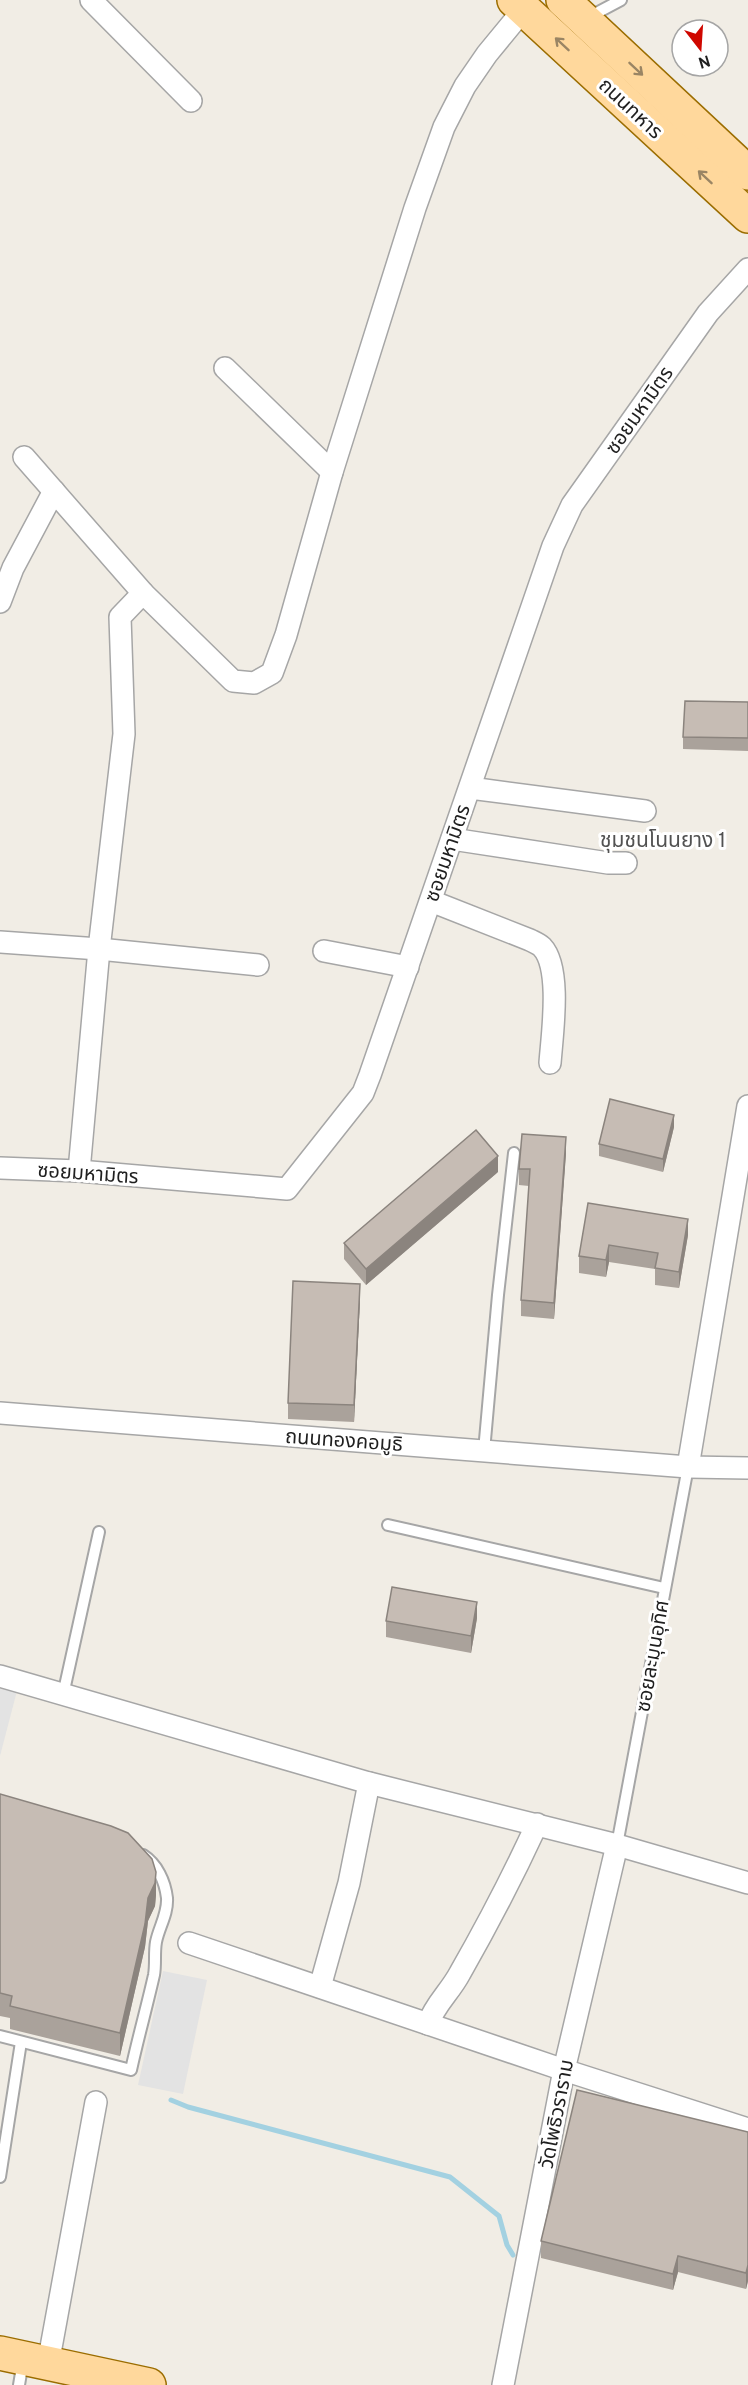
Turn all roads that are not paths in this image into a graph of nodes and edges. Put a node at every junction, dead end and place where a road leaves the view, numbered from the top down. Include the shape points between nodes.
1 (91, 0) edge
2 (621, 0) edge
3 (519, 4) edge
4 (573, 10) edge
5 (192, 101) dead end
6 (748, 173) edge
7 (748, 216) edge
8 (748, 269) edge
9 (225, 368) dead end
10 (24, 458) dead end
11 (332, 472) junction
12 (54, 491) junction
13 (143, 592) junction
14 (0, 602) edge
15 (470, 788) junction
16 (645, 811) dead end
17 (452, 839) junction
18 (626, 863) dead end
19 (431, 901) junction
20 (0, 942) edge
21 (99, 949) junction
22 (324, 951) dead end
23 (258, 965) dead end
24 (408, 967) junction
25 (550, 1063) dead end
26 (748, 1106) edge
27 (514, 1153) dead end
28 (0, 1168) edge
29 (79, 1171) junction
30 (0, 1413) edge
31 (484, 1451) junction
32 (688, 1467) junction
33 (748, 1468) edge
34 (388, 1525) dead end
35 (99, 1532) dead end
36 (664, 1588) junction
37 (0, 1676) edge
38 (63, 1695) junction
39 (369, 1783) junction
40 (537, 1824) junction
41 (617, 1845) junction
42 (135, 1849) edge
43 (748, 1883) edge
44 (189, 1943) dead end
45 (320, 1987) junction
46 (428, 2024) junction
47 (0, 2036) edge
48 (21, 2042) junction
49 (564, 2070) junction
50 (96, 2102) dead end
51 (748, 2129) edge
52 (0, 2177) edge
53 (23, 2365) edge
54 (149, 2385) edge
55 (503, 2385) edge

1 - 5 street
2 - 4 lane
7 -> 3 main road, ถนนทหาร
3 - 11 street via 465,86 444,127
4 -> 6 main road, ถนนทหาร
8 - 15 street, ซอยมหามิตร via 708,313 572,505 553,546
9 - 11 street
10 - 12 street
11 - 13 street via 286,634 272,673 264,679 254,683 233,681
12 - 13 street
12 - 14 street via 13,568
13 - 21 street via 120,617 124,734
15 - 16 street
15 - 17 street, ซอยมหามิตร
17 - 18 street
17 - 19 street, ซอยมหามิตร
19 - 24 street, ซอยมหามิตร
19 - 25 street via 541,946 554,985
20 - 21 street
21 - 23 street
21 - 29 street
22 - 24 street
24 - 29 street, ซอยมหามิตร via 363,1093 287,1189
26 - 32 street
27 - 31 lane
28 - 29 street, ซอยมหามิตร
30 - 31 street, ถนนทองคอมูธิ
31 - 32 street, ถนนทองคอมูธิ
32 - 33 street, ถนนทองคอมูธิ
32 - 36 lane, ซอยละมุนอุทิศ
34 - 36 lane
35 - 38 lane
36 - 41 lane, ซอยละมุนอุทิศ
37 - 38 street
38 - 39 street
39 - 40 street
39 - 45 street via 349,1883
40 - 41 street
40 - 46 street via 487,1928 456,1982 437,2003
41 - 43 street
41 - 49 street, วัดโพธิวราราม
42 - 48 lane via 152,1860 167,1897 131,2070
44 - 45 street
45 - 46 street
46 - 49 street
47 - 48 lane
48 - 52 lane
49 - 51 street
49 - 55 street, วัดโพธิวราราม
50 - 53 street
53 - 54 main road

